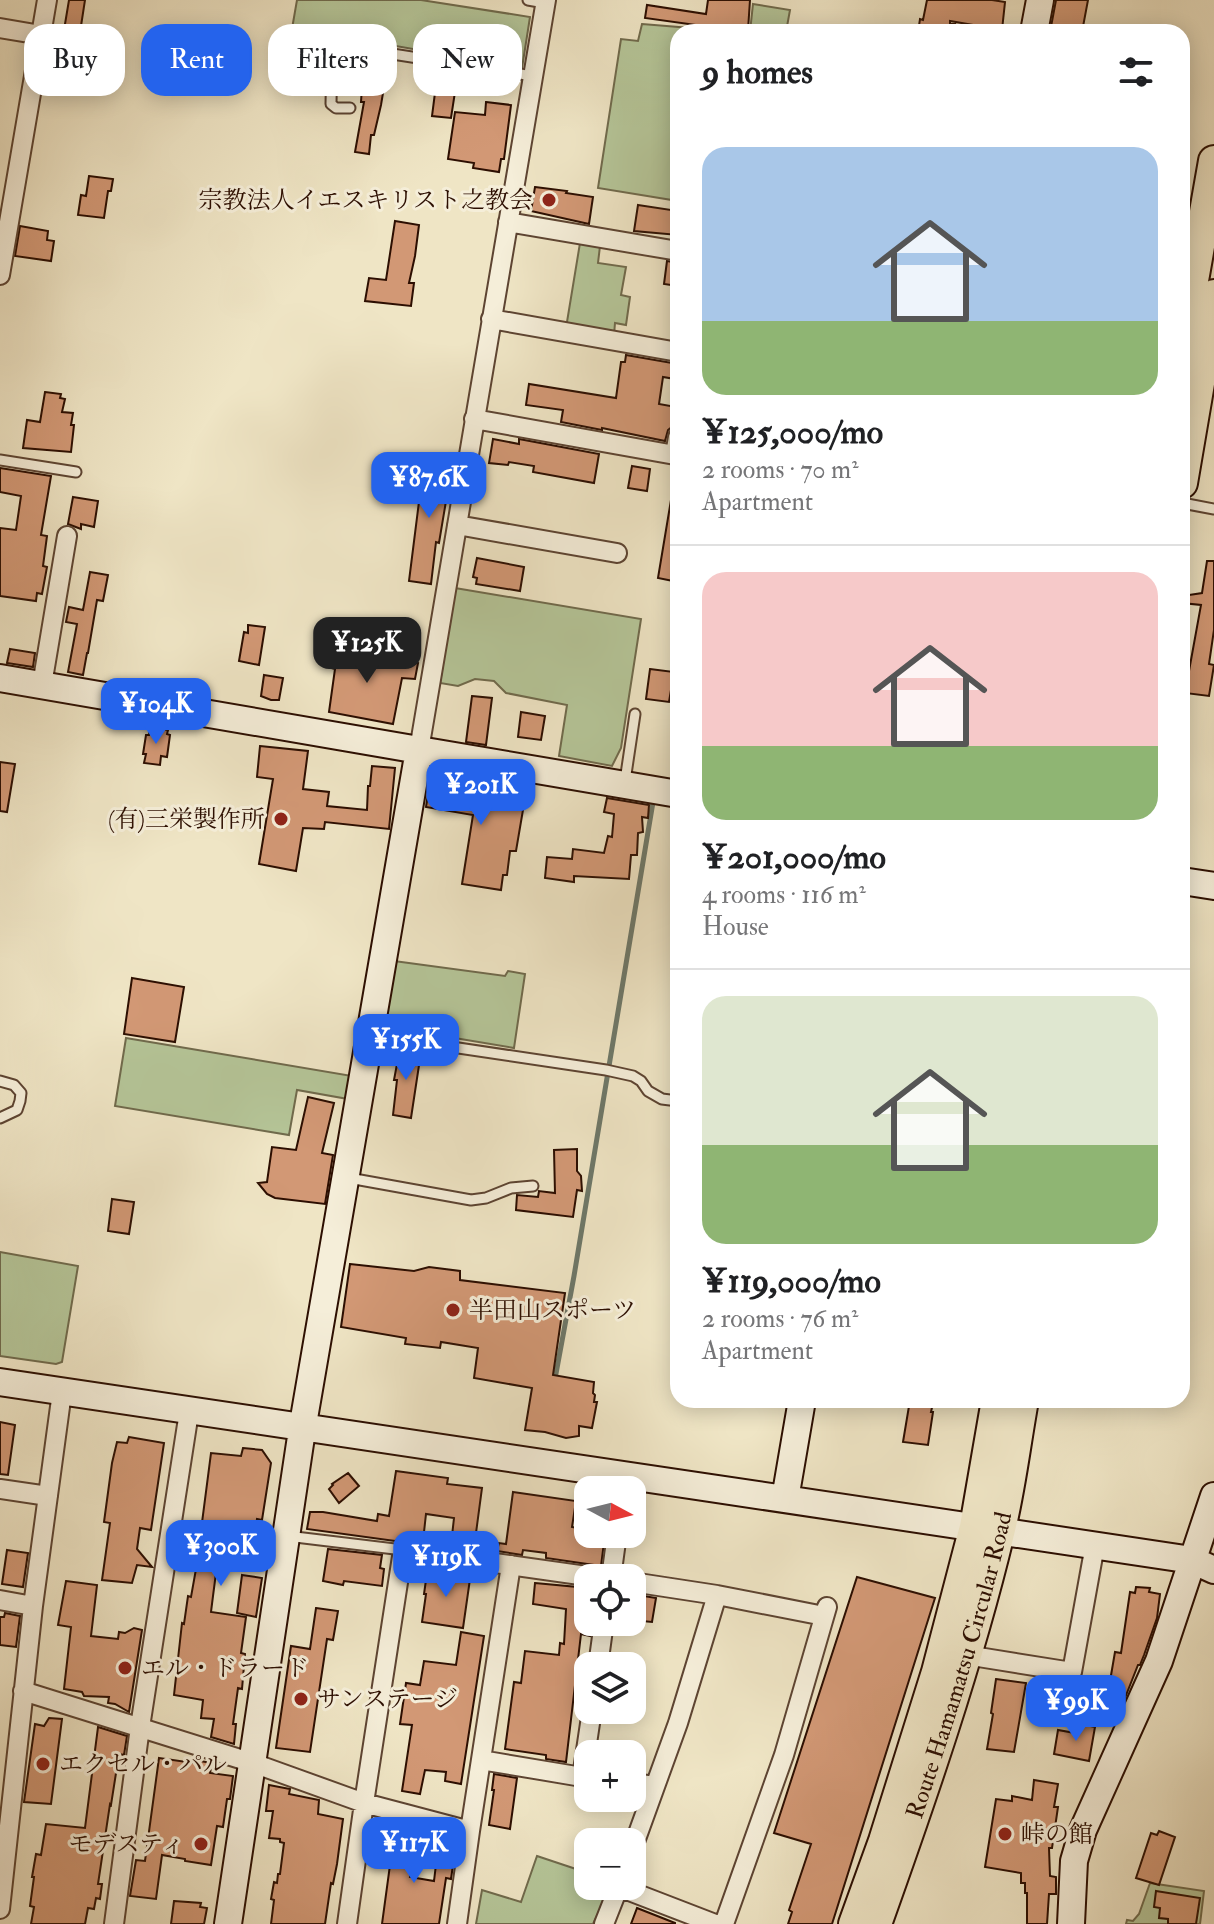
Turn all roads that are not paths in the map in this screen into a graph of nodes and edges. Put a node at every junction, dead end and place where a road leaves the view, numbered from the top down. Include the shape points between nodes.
1 (47, 0) edge
2 (1040, 0) edge
3 (540, 1) edge
4 (43, 24) edge
5 (1036, 24) edge
6 (0, 28) edge
7 (24, 32) edge
8 (533, 76) junction
9 (31, 96) edge
10 (350, 108) dead end
11 (1214, 161) edge
12 (508, 222) junction
13 (670, 250) edge
14 (0, 275) edge
15 (1190, 298) edge
16 (1214, 300) edge
17 (491, 319) junction
18 (670, 351) edge
19 (474, 419) junction
20 (1190, 437) edge
21 (670, 454) edge
22 (0, 460) edge
23 (76, 472) dead end
24 (1190, 504) edge
25 (1214, 509) edge
26 (457, 525) junction
27 (67, 536) dead end
28 (617, 553) dead end
29 (0, 678) edge
30 (42, 685) junction
31 (635, 714) dead end
32 (419, 750) junction
33 (624, 785) junction
34 (670, 793) edge
35 (1190, 882) edge
36 (1214, 886) edge
37 (371, 1032) junction
38 (0, 1081) edge
39 (670, 1100) edge
40 (0, 1118) edge
41 (346, 1178) junction
42 (533, 1186) dead end
43 (0, 1382) edge
44 (62, 1392) junction
45 (801, 1408) edge
46 (996, 1408) edge
47 (1021, 1408) edge
48 (189, 1412) junction
49 (302, 1430) junction
50 (581, 1476) edge
51 (646, 1485) edge
52 (0, 1489) edge
53 (48, 1496) junction
54 (1214, 1496) edge
55 (785, 1499) junction
56 (988, 1528) junction
57 (287, 1536) junction
58 (1095, 1545) junction
59 (403, 1550) junction
60 (511, 1565) junction
61 (1203, 1565) edge
62 (574, 1574) edge
63 (646, 1584) edge
64 (717, 1595) junction
65 (0, 1600) edge
66 (33, 1606) junction
67 (966, 1655) junction
68 (23, 1691) junction
69 (140, 1727) junction
70 (481, 1760) junction
71 (253, 1763) junction
72 (574, 1775) edge
73 (646, 1785) edge
74 (655, 1786) junction
75 (364, 1803) junction
76 (640, 1828) edge
77 (470, 1831) junction
78 (646, 1897) edge
79 (614, 1900) edge
80 (0, 1909) edge
81 (114, 1924) edge
82 (228, 1924) edge
83 (347, 1924) edge
84 (457, 1924) edge
85 (604, 1924) edge
86 (715, 1924) edge
87 (724, 1924) edge
88 (854, 1924) edge
89 (876, 1924) edge
90 (1071, 1924) edge

1 - 4 street
2 - 5 street
3 - 8 street
6 - 7 street
8 - 10 lane via 354,48 339,55 331,95 336,108
8 - 12 street
9 - 14 street
11 - 15 main road
12 - 13 street
12 - 17 street
16 - 20 main road
17 - 18 street
17 - 19 street
19 - 21 street
19 - 26 street
22 - 23 lane
24 - 25 lane
26 - 28 street
26 - 32 street
27 - 30 street
29 - 30 street
30 - 32 street
31 - 33 lane
32 - 33 street
32 - 37 street
33 - 34 street
35 - 36 street
37 - 39 lane via 609,1070 633,1076 648,1091
37 - 41 street
38 - 40 lane via 21,1093 17,1110
41 - 42 lane via 471,1200
41 - 49 street
43 - 44 street
44 - 48 street
44 - 53 street
45 - 55 street
46 - 56 main road, Route Hamamatsu Circular Road
47 - 56 main road, Route Hamamatsu Circular Road
48 - 49 street
48 - 69 street
49 - 50 street
49 - 57 street
51 - 55 street
52 - 53 street
53 - 66 street
54 - 61 street
55 - 56 street
56 - 58 street
56 - 67 main road, Route Hamamatsu Circular Road
56 - 88 main road, Route Hamamatsu Circular Road
57 - 59 lane
57 - 71 street
58 - 61 street
58 - 67 street via 1072,1672
59 - 60 street
59 - 75 street
60 - 62 street
60 - 70 street
61 - 90 street via 1083,1830 1074,1861
63 - 64 street
64 - 74 street
64 - 87 street via 825,1611 784,1755
65 - 66 street
66 - 68 street
67 - 89 main road, Route Hamamatsu Circular Road
68 - 69 street
68 - 80 street
69 - 71 street
69 - 81 street
70 - 72 street
70 - 77 street
71 - 75 street
71 - 82 street
73 - 74 street
74 - 76 street
75 - 77 street
75 - 83 street
77 - 84 street
78 - 86 street
79 - 85 street

